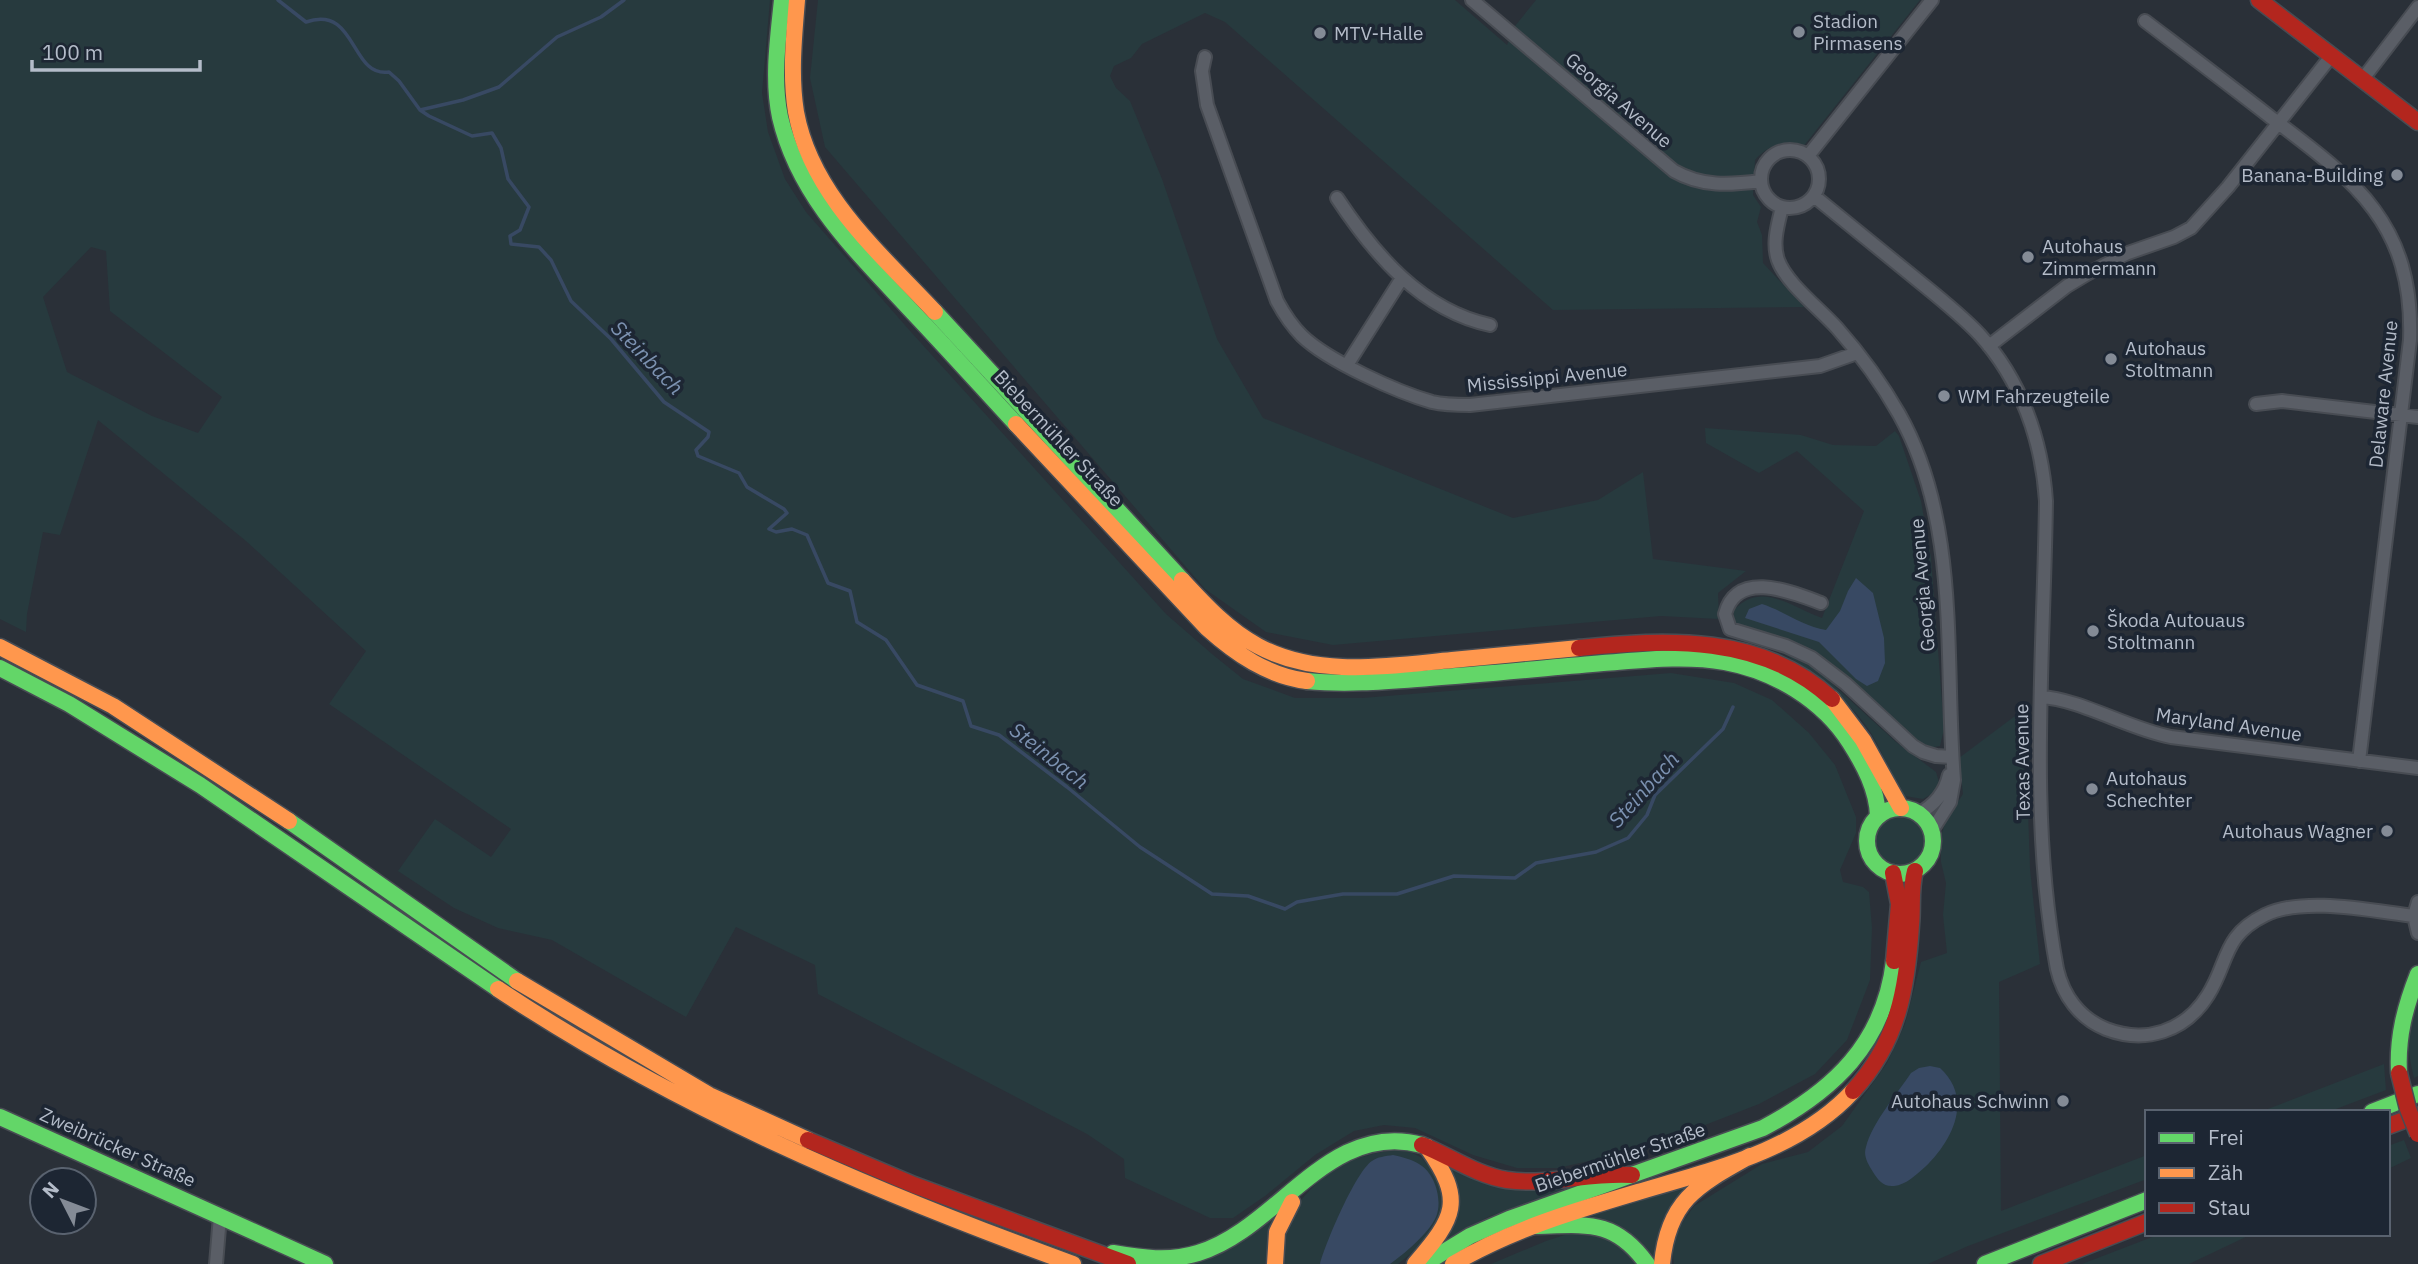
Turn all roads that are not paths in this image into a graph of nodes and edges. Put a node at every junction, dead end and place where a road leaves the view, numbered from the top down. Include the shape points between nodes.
1 (782, 0) edge
2 (797, 0) edge
3 (1472, 0) edge
4 (1932, 0) edge
5 (2259, 0) edge
6 (2418, 8) edge
7 (2145, 22) dead end
8 (2332, 55) junction
9 (1205, 57) dead end
10 (2362, 80) junction
11 (2418, 122) edge
12 (2279, 123) junction
13 (1808, 156) junction
14 (1761, 181) junction
15 (1814, 196) junction
16 (1337, 198) dead end
17 (1782, 207) junction
18 (1402, 278) junction
19 (1490, 325) dead end
20 (1989, 346) junction
21 (1857, 353) junction
22 (1347, 365) junction
23 (2256, 404) dead end
24 (2402, 415) junction
25 (2418, 416) edge
26 (1821, 603) dead end
27 (0, 647) edge
28 (0, 668) edge
29 (2041, 697) junction
30 (1952, 757) junction
31 (2359, 761) junction
32 (2418, 768) edge
33 (1901, 808) junction
34 (1918, 814) junction
35 (1878, 816) junction
36 (1931, 832) junction
37 (1915, 870) junction
38 (1893, 873) junction
39 (2418, 902) edge
40 (2414, 916) junction
41 (2418, 933) edge
42 (2418, 974) edge
43 (2418, 1094) edge
44 (2377, 1110) edge
45 (0, 1117) edge
46 (2418, 1117) edge
47 (2390, 1125) edge
48 (2418, 1134) edge
49 (1427, 1147) junction
50 (1750, 1156) junction
51 (1632, 1175) junction
52 (1308, 1180) junction
53 (2145, 1201) edge
54 (220, 1216) junction
55 (2145, 1223) edge
56 (1534, 1226) junction
57 (1019, 1245) junction
58 (1079, 1248) junction
59 (216, 1264) edge
60 (325, 1264) edge
61 (1049, 1264) edge
62 (1073, 1264) edge
63 (1128, 1264) edge
64 (1275, 1264) edge
65 (1415, 1264) edge
66 (1424, 1264) edge
67 (1453, 1264) edge
68 (1647, 1264) edge
69 (1662, 1264) edge
70 (1985, 1264) edge
71 (2041, 1264) edge

1 - 35 main road, Biebermühler Straße via 776,73 781,123 794,162 817,203 1209,632 1258,666 1308,681 1388,682 1669,659 1727,662 1788,686 1833,720 1862,762 1877,796
2 - 33 main road via 791,88 802,141 821,179 859,230 1197,596 1235,631 1280,656 1332,667 1648,642 1690,642 1747,651 1794,670 1835,701 1863,738
3 - 14 street, Georgia Avenue via 1674,171 1706,184
4 - 13 street
5 - 8 main road
6 - 10 street
7 - 12 street, Delaware Avenue
8 - 10 main road
8 - 12 street
9 - 22 street, Mississippi Avenue via 1202,71 1207,105 1277,301 1302,336
10 - 11 main road
12 - 20 street via 2191,228 2087,274
12 - 24 street, Delaware Avenue via 2358,188 2384,223 2396,249 2411,314
13 - 14 street via 1794,150 1773,155 1763,167
13 - 15 street via 1819,178
14 - 17 street via 1770,200
15 - 17 street via 1803,205
15 - 20 street, Texas Avenue via 1952,309
16 - 18 street
17 - 21 street, Georgia Avenue via 1775,245 1779,263
18 - 19 street via 1446,310
18 - 22 street
20 - 29 street, Texas Avenue via 2025,405 2044,477
21 - 22 street, Mississippi Avenue via 1820,366 1470,405 1434,402
21 - 30 street, Georgia Avenue via 1911,438 1934,508 1944,584
23 - 24 street via 2282,401
24 - 25 street
24 - 31 street, Delaware Avenue
26 - 30 street via 1779,589 1755,587 1731,599 1725,614 1730,629 1812,658 1923,752
27 - 58 main road via 124,714 241,788 528,988 709,1095 839,1154
28 - 57 main road via 164,760 520,1004 638,1076 775,1146
29 - 31 street, Maryland Avenue via 2155,734
29 - 40 street, Texas Avenue via 2043,846 2052,943 2060,983 2087,1018 2136,1036 2168,1031 2197,1010 2208,995 2236,938 2266,914 2287,907
30 - 34 street, Georgia Avenue via 1944,789
30 - 36 street, Georgia Avenue via 1952,794
31 - 32 street, Maryland Avenue
33 - 34 main road
33 - 35 main road
34 - 36 main road
35 - 38 main road via 1870,828 1868,850 1874,862
36 - 37 main road via 1930,854
37 - 38 main road
37 - 50 main road via 1904,993 1899,1016 1875,1067 1826,1116
38 - 51 main road, Biebermühler Straße via 1899,898 1893,972 1870,1038 1855,1062 1799,1110 1763,1128
39 - 40 street
40 - 41 street
42 - 48 main road, bridge via 2403,1012 2397,1052 2408,1110
43 - 44 main road
45 - 54 main road, Zweibrücker Straße
46 - 47 main road
49 - 51 main road via 1506,1179
49 - 52 main road via 1399,1140 1368,1143 1341,1155
49 - 65 main road via 1450,1182 1454,1198 1446,1226
50 - 56 main road, Biebermühler Straße
50 - 69 main road via 1681,1203 1662,1242
51 - 66 main road, Biebermühler Straße via 1509,1219
52 - 58 main road via 1243,1234 1206,1252 1153,1259
52 - 64 main road via 1277,1224 1272,1244
53 - 70 main road
54 - 59 street
54 - 60 main road, Zweibrücker Straße
55 - 71 main road
56 - 67 main road
56 - 68 main road via 1596,1225 1619,1234
57 - 61 main road
57 - 62 main road
58 - 63 main road

